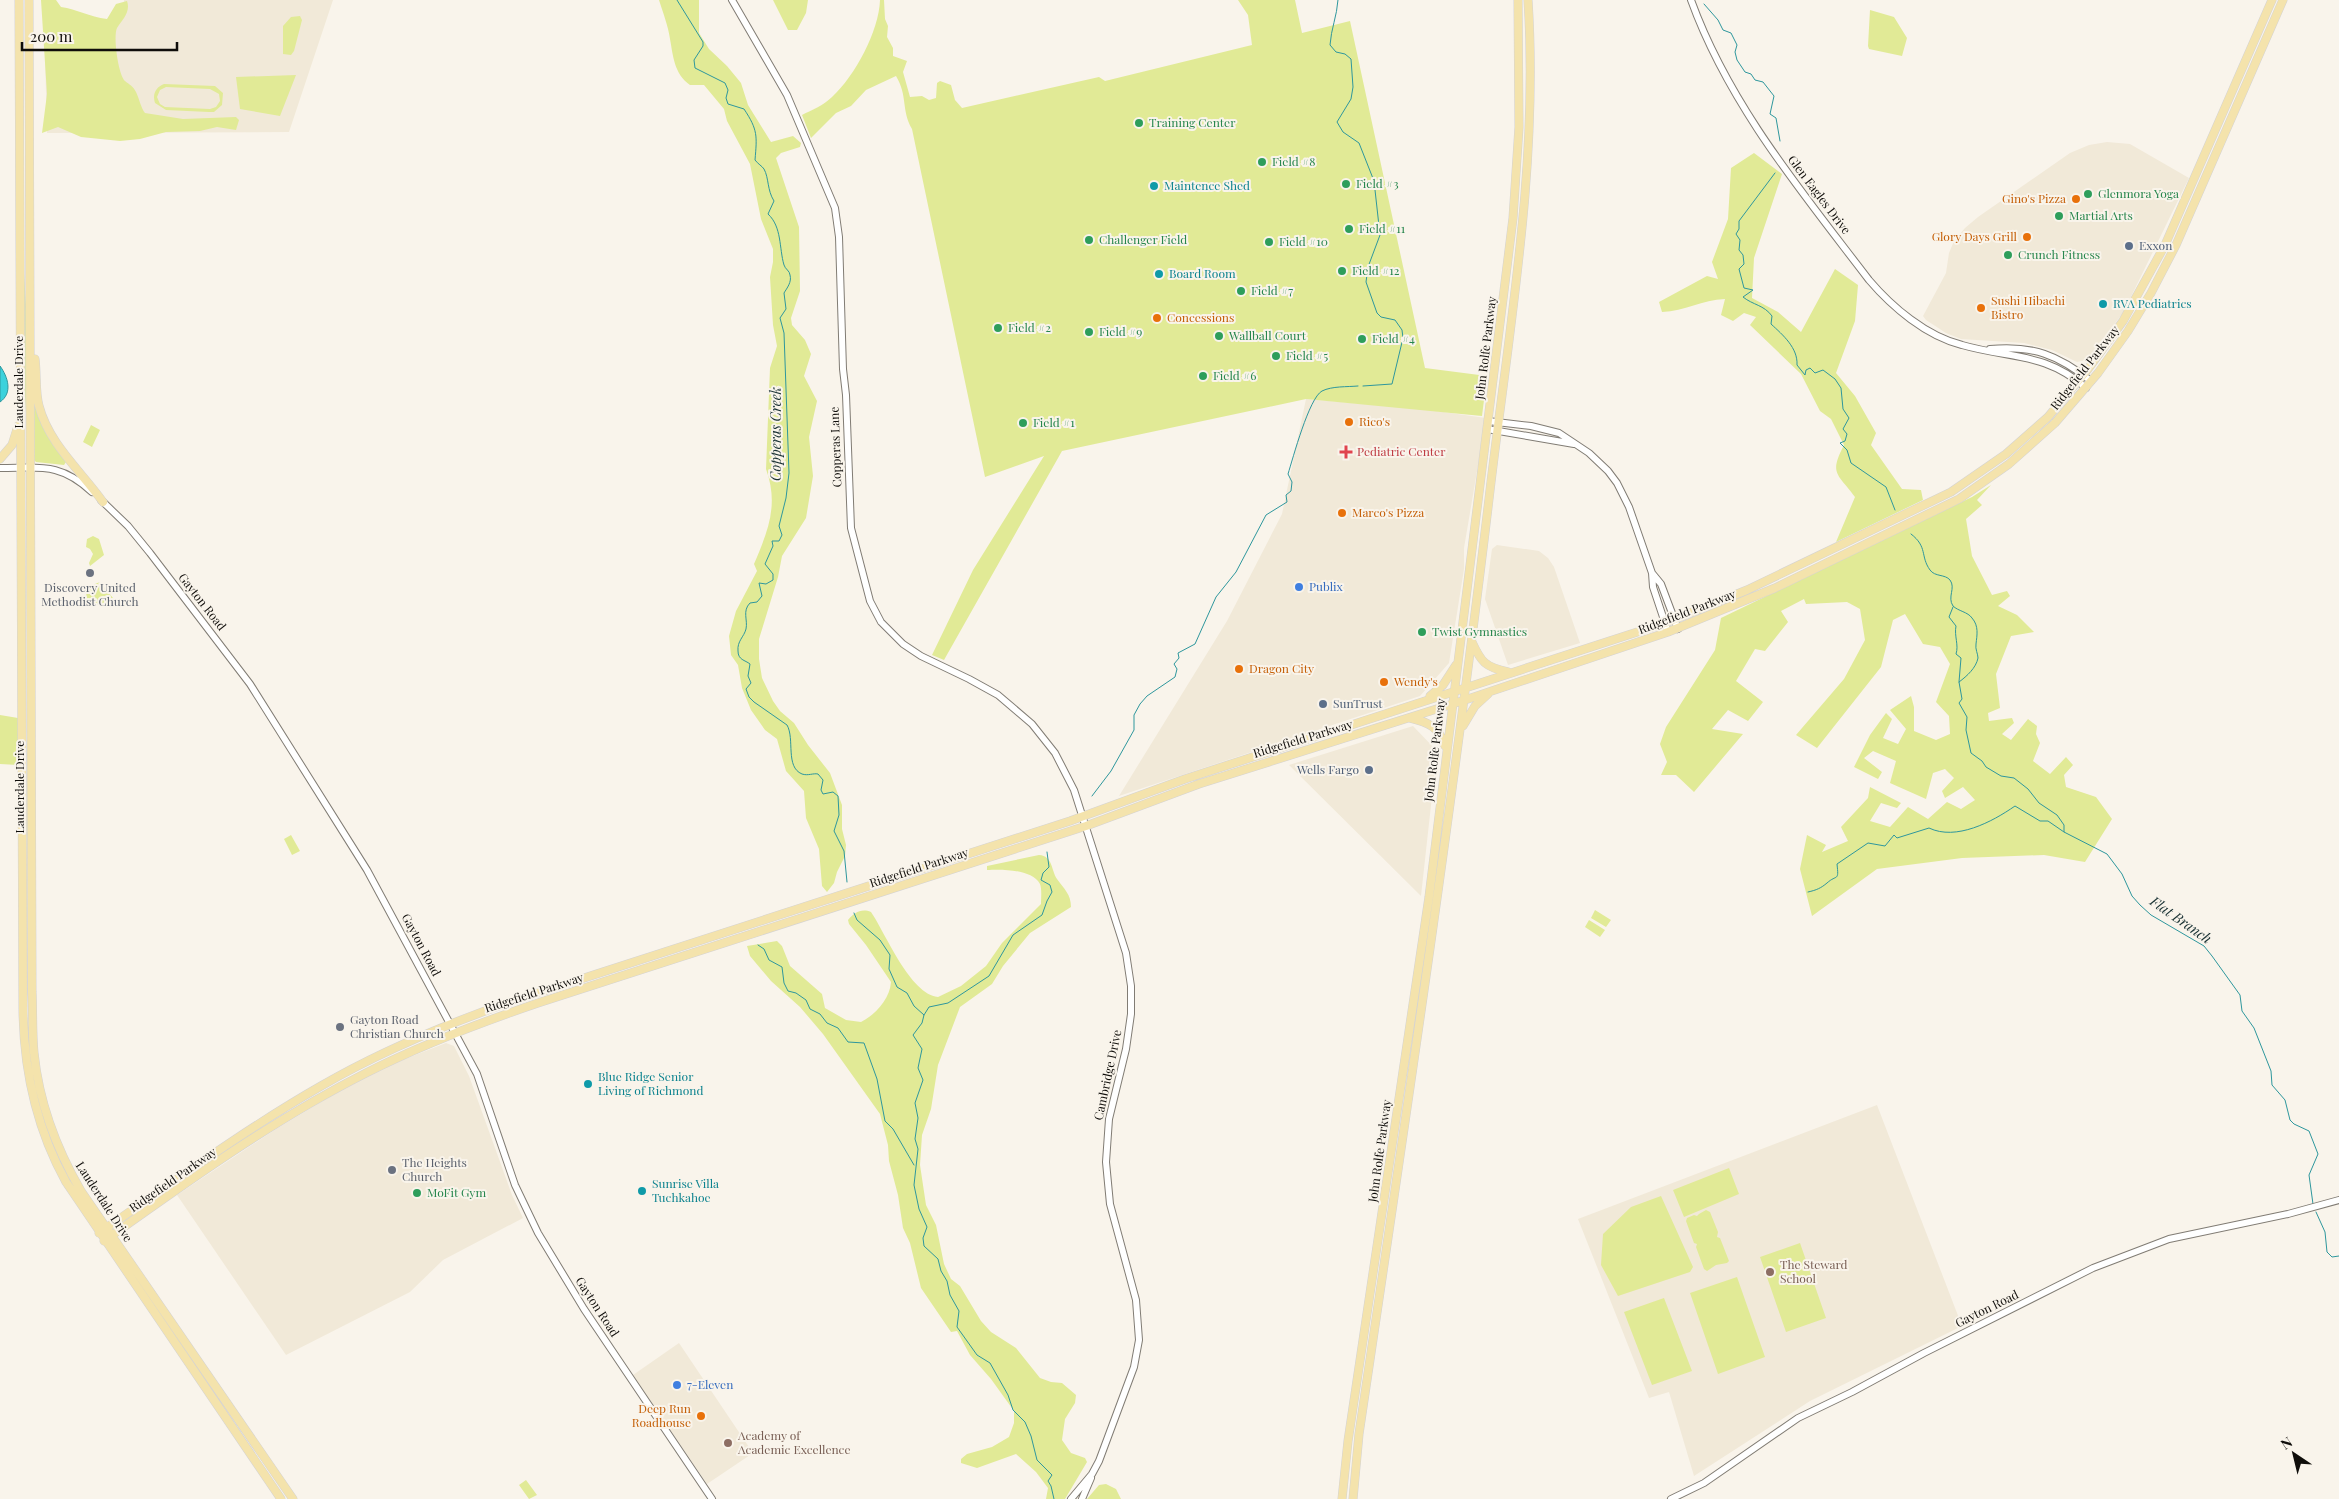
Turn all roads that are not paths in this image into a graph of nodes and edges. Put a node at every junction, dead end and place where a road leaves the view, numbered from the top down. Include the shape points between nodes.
1 (20, 0) edge
2 (29, 0) edge
3 (732, 0) edge
4 (1518, 0) edge
5 (1528, 0) edge
6 (1692, 0) edge
7 (2272, 0) edge
8 (2283, 0) edge
9 (30, 327) junction
10 (2081, 379) junction
11 (2091, 382) junction
12 (2086, 388) junction
13 (21, 414) junction
14 (1498, 422) junction
15 (1488, 425) junction
16 (1497, 431) junction
17 (1574, 444) junction
18 (0, 459) edge
19 (0, 468) edge
20 (20, 468) junction
21 (31, 468) junction
22 (103, 502) junction
23 (1652, 573) junction
24 (1674, 620) junction
25 (1665, 623) junction
26 (1678, 629) junction
27 (1668, 632) junction
28 (1472, 642) junction
29 (1457, 663) junction
30 (1510, 672) junction
31 (1466, 686) junction
32 (1454, 690) junction
33 (1492, 691) junction
34 (1424, 700) junction
35 (1465, 700) junction
36 (1453, 704) junction
37 (1408, 718) junction
38 (1461, 730) junction
39 (1295, 743) junction
40 (1446, 749) junction
41 (1298, 752) junction
42 (1083, 816) junction
43 (1086, 826) junction
44 (451, 1024) junction
45 (455, 1032) junction
46 (2339, 1200) edge
47 (107, 1228) junction
48 (99, 1233) junction
49 (112, 1236) junction
50 (104, 1241) junction
51 (1092, 1474) junction
52 (281, 1499) edge
53 (293, 1499) edge
54 (712, 1499) edge
55 (1072, 1499) edge
56 (1082, 1499) edge
57 (1342, 1499) edge
58 (1353, 1499) edge
59 (1671, 1499) edge

1 - 13 main road, Lauderdale Drive
2 - 9 main road, Lauderdale Drive
3 - 42 street, Copperas Lane via 784,90 835,208 839,237 851,528 870,601 881,622 911,650 989,690 1032,724 1063,766
4 - 15 main road, John Rolfe Parkway via 1516,180
5 - 14 main road, John Rolfe Parkway via 1528,153
6 - 10 street, Glen Eagles Drive via 1717,61 1785,170 1869,280 1901,312 1953,343 2043,361
7 - 10 main road, Ridgefield Parkway via 2155,266 2123,321
8 - 11 main road, Ridgefield Parkway via 2169,259 2138,314
9 - 21 main road, Lauderdale Drive
9 - 22 main road via 42,414 61,449
10 - 11 street, Glen Eagles Drive
10 - 12 street, Glen Eagles Drive
10 - 24 main road, Ridgefield Parkway via 2048,417 2017,445 1951,492 1760,584
11 - 12 main road, Ridgefield Parkway
12 - 26 main road, Ridgefield Parkway via 2035,443 1959,499 1774,588
13 - 18 main road via 12,445
13 - 20 main road, Lauderdale Drive
14 - 15 street
14 - 16 main road, John Rolfe Parkway
14 - 17 street via 1550,430
15 - 16 street
15 - 29 main road, John Rolfe Parkway
16 - 17 street
16 - 28 main road, John Rolfe Parkway
17 - 23 street via 1600,462 1617,483
19 - 20 street, Gayton Road
20 - 21 street, Gayton Road
20 - 48 main road, Lauderdale Drive via 26,1064 32,1098 48,1146 66,1182
21 - 22 street, Gayton Road via 66,473
21 - 47 main road, Lauderdale Drive via 34,1052 42,1099 59,1149
22 - 44 street, Gayton Road via 150,553 261,700 367,870
23 - 24 street via 1661,584
23 - 25 street via 1652,587
24 - 25 main road, Ridgefield Parkway
24 - 26 street
25 - 27 street
25 - 30 main road, Ridgefield Parkway
26 - 27 main road, Ridgefield Parkway
27 - 33 main road, Ridgefield Parkway
28 - 30 main road via 1485,664
28 - 31 main road, John Rolfe Parkway
29 - 32 main road, John Rolfe Parkway
29 - 34 main road via 1439,689
30 - 31 main road, Ridgefield Parkway
31 - 32 main road, Ridgefield Parkway
31 - 35 main road, John Rolfe Parkway
32 - 34 main road, Ridgefield Parkway
32 - 36 main road, John Rolfe Parkway
33 - 35 main road, Ridgefield Parkway
33 - 38 main road via 1475,706
34 - 39 main road, Ridgefield Parkway
35 - 36 main road, Ridgefield Parkway
35 - 38 main road, John Rolfe Parkway
36 - 37 main road, Ridgefield Parkway
36 - 40 main road, John Rolfe Parkway
37 - 40 main road via 1432,725 1443,738
37 - 41 main road, Ridgefield Parkway
38 - 58 main road, John Rolfe Parkway via 1361,1424
39 - 41 main road
39 - 42 main road, Ridgefield Parkway
40 - 57 main road, John Rolfe Parkway via 1426,917
41 - 43 main road, Ridgefield Parkway via 1178,791
42 - 43 street, Copperas Lane
42 - 44 main road, Ridgefield Parkway
43 - 45 main road, Ridgefield Parkway
43 - 51 street, Cambridge Drive via 1126,953 1131,986 1129,1031 1109,1119 1106,1162 1110,1204 1136,1300 1139,1326 1134,1367 1110,1435
44 - 45 street, Gayton Road
44 - 47 main road, Ridgefield Parkway via 371,1059 298,1099
45 - 49 main road, Ridgefield Parkway via 311,1102
45 - 54 street, Gayton Road via 477,1074 515,1185 538,1232 584,1309
46 - 59 street, Gayton Road via 2169,1239 2093,1268 1798,1418 1704,1483
47 - 48 main road, Ridgefield Parkway
47 - 49 main road, Lauderdale Drive
48 - 50 main road, Lauderdale Drive
49 - 50 main road, Ridgefield Parkway
49 - 53 main road, Lauderdale Drive
50 - 52 main road, Lauderdale Drive
51 - 55 street, Cambridge Drive
51 - 56 street, Cambridge Drive

